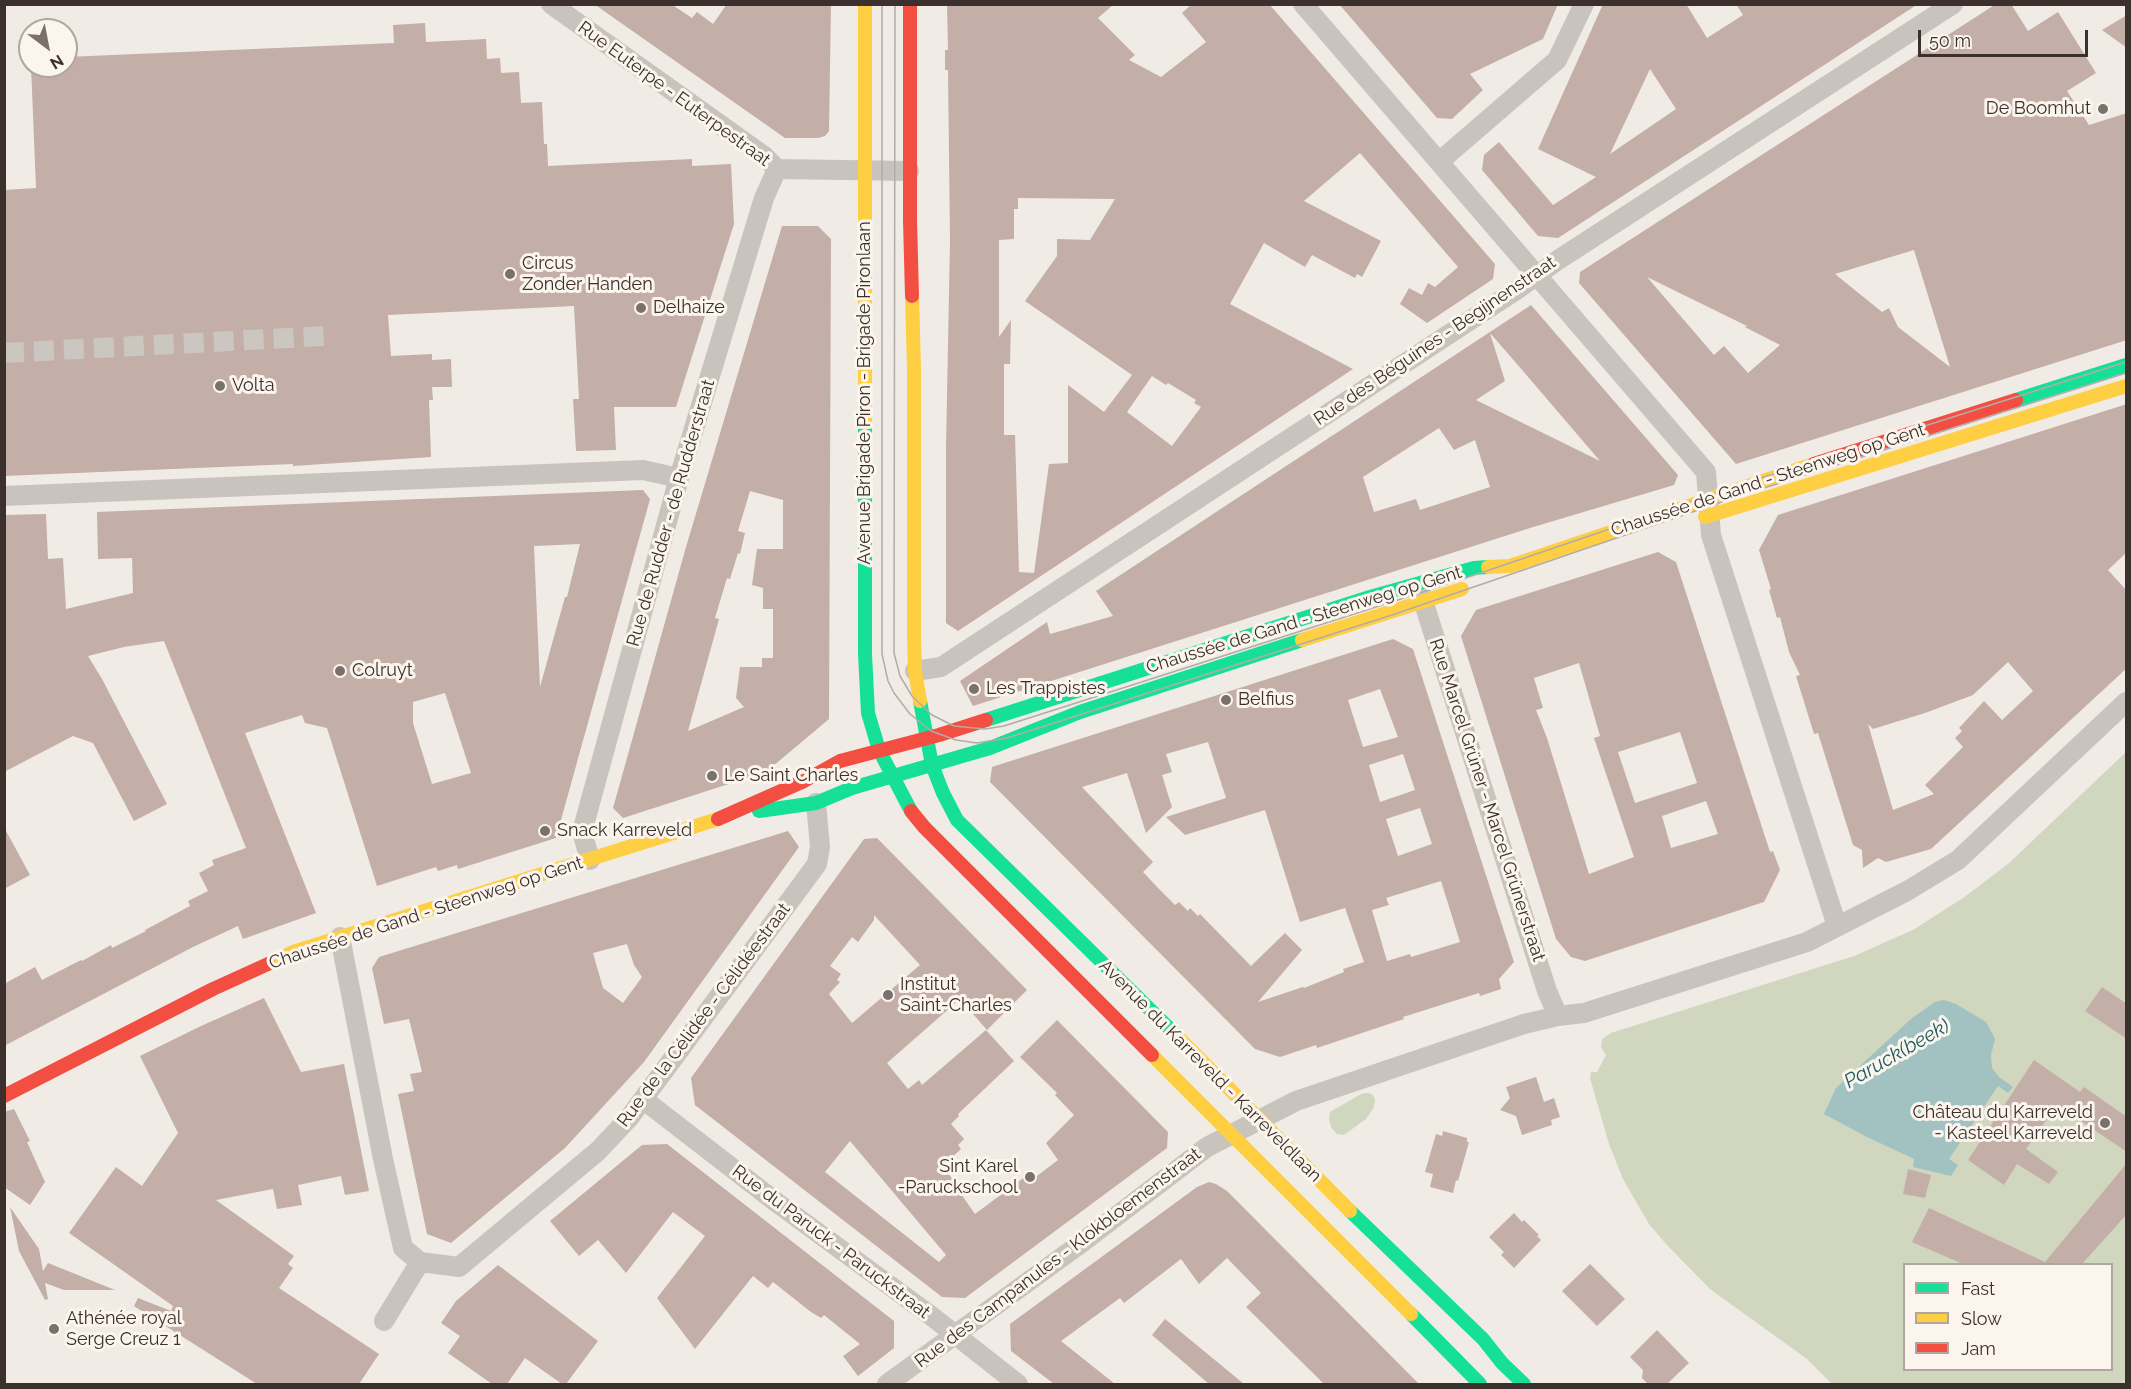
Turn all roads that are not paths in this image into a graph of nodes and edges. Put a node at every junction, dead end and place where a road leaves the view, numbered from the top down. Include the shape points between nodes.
1 (551, 4) edge
2 (865, 4) edge
3 (910, 4) edge
4 (1303, 4) edge
5 (1584, 4) edge
6 (1953, 4) edge
7 (1440, 161) junction
8 (777, 169) junction
9 (864, 171) junction
10 (909, 171) junction
11 (1537, 275) junction
12 (2127, 365) edge
13 (2127, 386) edge
14 (679, 478) junction
15 (4, 496) edge
16 (1709, 507) junction
17 (1689, 522) dead end
18 (1471, 586) dead end
19 (1420, 593) junction
20 (915, 671) junction
21 (2127, 702) edge
22 (926, 738) junction
23 (879, 750) junction
24 (932, 765) junction
25 (891, 777) junction
26 (816, 803) junction
27 (728, 816) junction
28 (590, 860) junction
29 (1837, 926) junction
30 (340, 938) junction
31 (1558, 1016) junction
32 (4, 1096) edge
33 (644, 1100) junction
34 (1260, 1119) junction
35 (1231, 1136) junction
36 (420, 1262) junction
37 (384, 1321) dead end
38 (955, 1335) junction
39 (1502, 1363) junction
40 (887, 1384) edge
41 (1018, 1384) edge
42 (1480, 1384) edge
43 (1486, 1384) edge
44 (1524, 1384) edge

1 - 8 street, Rue Euterpe - Euterpestraat
2 - 9 street, Avenue Brigade Piron - Brigade Pironlaan
3 - 10 street
4 - 7 street
5 - 7 street via 1557,60
6 - 11 street, Rue des Béguines - Begijnenstraat
7 - 11 street
8 - 9 street, Rue Euterpe - Euterpestraat
8 - 14 street, Rue de Rudder - de Rudderstraat via 764,198
9 - 10 street, Rue Euterpe - Euterpestraat
9 - 23 street, Avenue Brigade Piron - Brigade Pironlaan via 865,654 868,713
10 - 20 street
11 - 16 street via 1706,472
11 - 20 street, Rue des Béguines - Begijnenstraat via 941,667
12 - 16 street, Chaussée de Gand - Steenweg op Gent
13 - 16 street, Chaussée de Gand - Steenweg op Gent
14 - 15 street via 643,470
14 - 28 street, Rue de Rudder - de Rudderstraat via 582,832
16 - 17 street, Chaussée de Gand - Steenweg op Gent
16 - 19 street, Chaussée de Gand - Steenweg op Gent via 1510,566 1474,568
16 - 29 street via 1711,536
18 - 19 street, Chaussée de Gand - Steenweg op Gent
19 - 22 street, Chaussée de Gand - Steenweg op Gent via 1370,597
19 - 24 street, Chaussée de Gand - Steenweg op Gent via 1080,712 990,748
19 - 31 street, Rue Marcel Grüner - Marcel Grünerstraat
20 - 22 street
21 - 29 street, Rue des Campanules - Klokbloemenstraat via 1958,860
22 - 23 street, Chaussée de Gand - Steenweg op Gent
22 - 24 street, Avenue du Karreveld - Karreveldlaan
23 - 25 street, Avenue Brigade Piron - Brigade Pironlaan
23 - 27 street, Chaussée de Gand - Steenweg op Gent via 840,761
24 - 25 street, Chaussée de Gand - Steenweg op Gent
24 - 34 street, Avenue du Karreveld - Karreveldlaan via 957,820
25 - 26 street, Chaussée de Gand - Steenweg op Gent
25 - 35 street, Avenue du Karreveld - Karreveldlaan via 924,827
26 - 27 street, Chaussée de Gand - Steenweg op Gent
26 - 33 street, Rue de la Célidée - Célidéestraat via 817,864
27 - 28 street, Chaussée de Gand - Steenweg op Gent
28 - 30 street, Chaussée de Gand - Steenweg op Gent
29 - 31 street, Rue des Campanules - Klokbloemenstraat via 1796,946 1584,1013
30 - 32 street, Chaussée de Gand - Steenweg op Gent via 292,952 213,989
30 - 36 street via 403,1248
31 - 34 street, Rue des Campanules - Klokbloemenstraat via 1513,1027 1296,1101
33 - 36 street, Rue de la Célidée - Célidéestraat via 598,1151 459,1267
33 - 38 street, Rue du Paruck - Paruckstraat
34 - 35 street, Rue des Campanules - Klokbloemenstraat
34 - 39 street, Avenue du Karreveld - Karreveldlaan via 1483,1339
35 - 38 street, Rue des Campanules - Klokbloemenstraat via 1207,1147
35 - 42 street, Avenue du Karreveld - Karreveldlaan
36 - 37 street
38 - 40 street, Rue des Campanules - Klokbloemenstraat
38 - 41 street, Rue du Paruck - Paruckstraat
39 - 43 street
39 - 44 street, Avenue du Karreveld - Karreveldlaan

